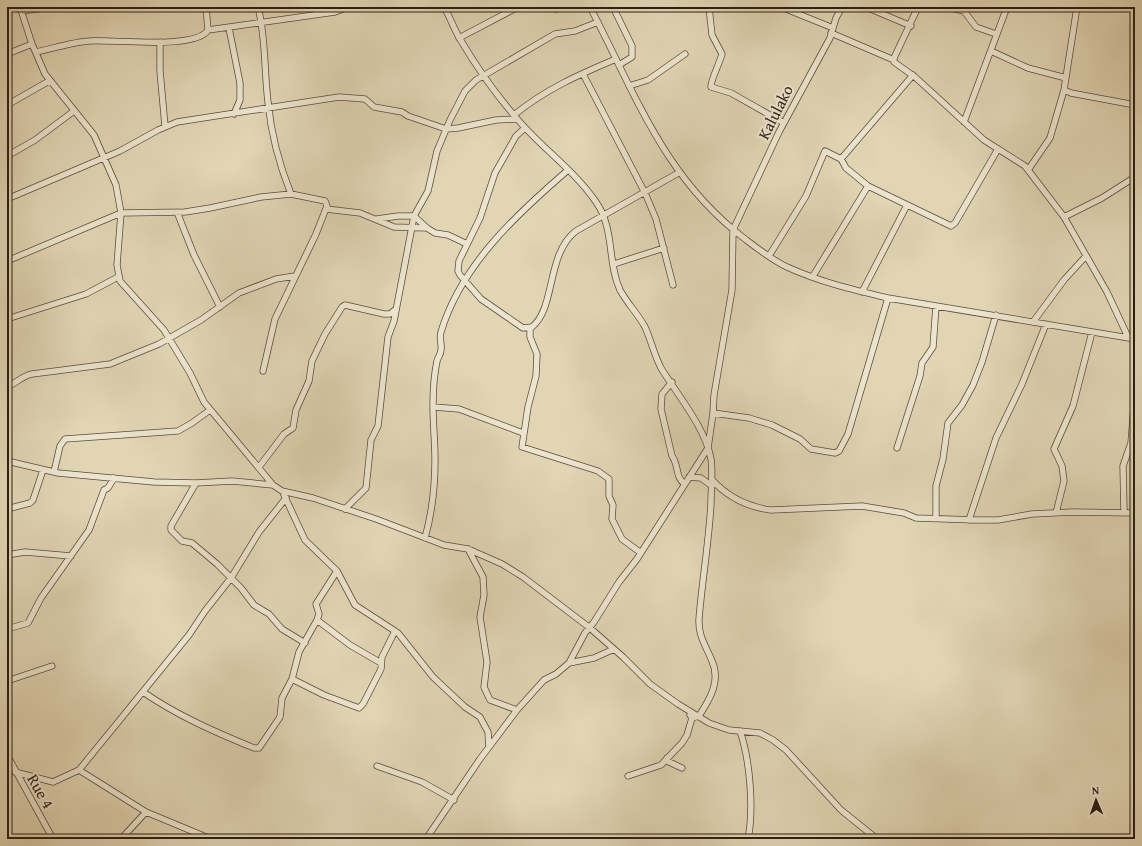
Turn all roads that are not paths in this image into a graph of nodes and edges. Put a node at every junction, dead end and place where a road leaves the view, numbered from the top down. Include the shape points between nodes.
1 (52, 7) edge
2 (206, 7) edge
3 (258, 7) edge
4 (348, 7) edge
5 (444, 7) edge
6 (518, 7) edge
7 (590, 7) edge
8 (613, 7) edge
9 (709, 7) edge
10 (781, 7) edge
11 (842, 7) edge
12 (866, 7) edge
13 (918, 7) edge
14 (946, 7) edge
15 (1007, 7) edge
16 (1077, 7) edge
17 (20, 9) edge
18 (598, 22) junction
19 (262, 23) junction
20 (911, 26) junction
21 (229, 28) junction
22 (208, 30) junction
23 (832, 31) junction
24 (996, 34) junction
25 (459, 38) junction
26 (160, 42) junction
27 (32, 44) junction
28 (990, 51) junction
29 (36, 52) junction
30 (7, 54) edge
31 (685, 54) dead end
32 (616, 59) junction
33 (894, 60) junction
34 (619, 65) junction
35 (582, 74) junction
36 (484, 75) junction
37 (912, 75) junction
38 (1066, 78) junction
39 (49, 81) junction
40 (629, 86) junction
41 (1064, 90) junction
42 (7, 105) edge
43 (1135, 105) edge
44 (268, 108) junction
45 (74, 111) junction
46 (234, 114) junction
47 (516, 117) junction
48 (964, 122) junction
49 (784, 123) junction
50 (166, 126) junction
51 (446, 128) junction
52 (525, 128) junction
53 (998, 149) junction
54 (7, 156) edge
55 (104, 157) junction
56 (841, 159) junction
57 (568, 170) junction
58 (1028, 170) junction
59 (680, 172) junction
60 (1135, 177) edge
61 (868, 186) junction
62 (645, 193) junction
63 (291, 194) junction
64 (7, 199) edge
65 (907, 205) junction
66 (326, 209) junction
67 (177, 212) junction
68 (121, 213) junction
69 (604, 215) junction
70 (414, 216) junction
71 (1064, 217) junction
72 (376, 219) junction
73 (412, 228) junction
74 (427, 228) junction
75 (733, 230) junction
76 (467, 244) junction
77 (664, 248) junction
78 (769, 256) junction
79 (1086, 256) junction
80 (7, 261) edge
81 (614, 264) junction
82 (295, 276) junction
83 (813, 276) junction
84 (118, 277) junction
85 (466, 281) junction
86 (673, 285) dead end
87 (862, 292) junction
88 (888, 298) junction
89 (936, 306) junction
90 (220, 307) junction
91 (396, 309) junction
92 (996, 315) junction
93 (7, 319) edge
94 (1033, 322) junction
95 (1046, 324) junction
96 (530, 328) junction
97 (1092, 332) junction
98 (1128, 337) junction
99 (169, 338) junction
100 (1135, 339) edge
101 (263, 371) dead end
102 (672, 382) junction
103 (7, 387) edge
104 (1135, 393) edge
105 (433, 407) junction
106 (210, 410) junction
107 (713, 413) junction
108 (523, 433) junction
109 (708, 448) junction
110 (897, 448) dead end
111 (7, 462) edge
112 (259, 467) junction
113 (44, 470) junction
114 (54, 472) junction
115 (114, 478) junction
116 (689, 478) junction
117 (196, 483) junction
118 (712, 483) junction
119 (685, 484) junction
120 (273, 485) junction
121 (282, 491) junction
122 (286, 498) junction
123 (345, 508) junction
124 (7, 509) edge
125 (1124, 512) junction
126 (1135, 512) edge
127 (1056, 513) junction
128 (936, 518) junction
129 (969, 520) junction
130 (425, 538) junction
131 (468, 549) junction
132 (641, 553) junction
133 (7, 555) edge
134 (71, 556) junction
135 (337, 572) junction
136 (232, 578) junction
137 (317, 620) junction
138 (590, 628) junction
139 (7, 629) edge
140 (395, 631) junction
141 (305, 643) junction
142 (614, 649) junction
143 (381, 662) junction
144 (569, 663) junction
145 (52, 666) dead end
146 (292, 679) junction
147 (7, 681) edge
148 (143, 692) junction
149 (516, 710) junction
150 (689, 711) junction
151 (699, 716) junction
152 (692, 718) junction
153 (740, 731) junction
154 (489, 747) junction
155 (7, 755) edge
156 (666, 761) junction
157 (377, 766) dead end
158 (682, 768) dead end
159 (79, 770) junction
160 (15, 772) junction
161 (628, 776) dead end
162 (454, 800) junction
163 (146, 812) junction
164 (53, 839) edge
165 (121, 839) edge
166 (211, 839) edge
167 (426, 839) edge
168 (748, 839) edge
169 (877, 839) edge

1 - 17 street
2 - 22 street
3 - 19 street
4 - 19 street via 339,11
5 - 25 street
6 - 25 street
7 - 18 street
8 - 34 street via 632,46 632,57
9 - 49 street via 712,35 722,54 710,81 710,87 731,93
10 - 23 street
11 - 23 street, Kalulako
12 - 20 street
13 - 20 street
14 - 24 street via 964,12 976,27
15 - 24 street
16 - 38 street
17 - 27 street
18 - 32 street
18 - 36 street via 575,32 555,34
19 - 21 street
19 - 44 street
20 - 33 street
21 - 22 street
21 - 46 street via 240,83 240,100
22 - 26 street via 189,40
23 - 33 street
23 - 49 street, Kalulako
24 - 28 street
25 - 36 street
26 - 29 street via 90,41
26 - 50 street via 160,71
27 - 29 street
27 - 30 street
28 - 38 street via 1028,68
28 - 48 street
29 - 39 street
31 - 40 street via 648,80
32 - 34 street
32 - 35 street
33 - 37 street
34 - 40 street
35 - 47 street via 536,98
35 - 62 street
36 - 47 street
36 - 51 street via 469,85
37 - 48 street
37 - 56 street
38 - 41 street
39 - 42 street
39 - 45 street
40 - 59 street via 656,137
41 - 43 street
41 - 58 street via 1050,138
44 - 46 street
44 - 51 street via 339,97 360,98 367,100 374,107 402,112
44 - 63 street via 280,167
45 - 54 street via 35,140
45 - 55 street via 94,135
46 - 50 street via 177,122
47 - 51 street
47 - 52 street
48 - 53 street
49 - 75 street, Kalulako
50 - 55 street
51 - 70 street via 437,151 428,191
52 - 57 street
52 - 76 street via 516,136 495,173 480,218
53 - 58 street
53 - 65 street via 953,225 947,225
55 - 64 street
55 - 68 street via 119,195
56 - 61 street via 846,168
56 - 78 street via 828,151 824,154 806,196
57 - 69 street via 590,193
57 - 85 street via 504,230
58 - 71 street
59 - 62 street
59 - 75 street via 706,205
60 - 71 street via 1102,198
61 - 65 street
61 - 83 street
62 - 69 street
62 - 77 street
63 - 66 street via 325,201
63 - 67 street
65 - 87 street
66 - 72 street via 355,212
66 - 82 street
67 - 68 street
67 - 90 street via 194,255
68 - 80 street
68 - 84 street
69 - 81 street via 609,229
69 - 96 street via 567,238 559,253 544,306 535,325
70 - 72 street
70 - 73 street
70 - 74 street
71 - 79 street
72 - 73 street via 394,227
73 - 74 street
73 - 91 street
74 - 76 street
75 - 78 street
75 - 107 street via 732,290
76 - 85 street via 458,268
77 - 81 street
77 - 86 street
78 - 83 street via 788,267
79 - 94 street via 1064,280
79 - 98 street via 1107,292
81 - 102 street via 622,293 641,320 660,366
82 - 90 street via 239,293
82 - 101 street via 274,319
83 - 87 street
84 - 93 street via 86,294
84 - 99 street
85 - 96 street via 481,299 524,328
85 - 105 street via 452,305 441,332 441,351 436,369
87 - 88 street
88 - 89 street
88 - 107 street via 848,434 839,451 835,453 811,449 800,439 772,424
89 - 92 street
89 - 110 street via 933,347 922,363
90 - 99 street
91 - 112 street via 390,314 384,314 346,304 342,307 324,334 312,361 309,381 296,410 293,428 284,434
91 - 123 street via 388,337 378,426 371,440 366,488
92 - 94 street
92 - 128 street via 973,385 948,423 936,486
94 - 95 street
95 - 97 street
95 - 129 street via 1022,384 996,438
96 - 108 street via 530,337 537,354 536,376
97 - 98 street
97 - 127 street via 1073,406 1054,449 1062,466 1064,481
98 - 100 street
99 - 103 street via 116,362 32,374
99 - 106 street
102 - 109 street
102 - 119 street via 662,394 660,409 672,456 676,462 678,478
104 - 125 street via 1131,443 1123,466
105 - 108 street via 459,409
105 - 130 street via 435,460 431,514
106 - 112 street
106 - 114 street via 178,431 65,439 60,446
107 - 109 street
108 - 132 street via 522,447 591,469 609,479 613,521 622,539
109 - 116 street
109 - 118 street
111 - 113 street
112 - 120 street
113 - 114 street
113 - 124 street via 33,500
114 - 115 street
115 - 117 street via 163,483
115 - 134 street via 104,490 89,530
116 - 118 street via 701,478
116 - 119 street
117 - 120 street via 232,481
117 - 136 street via 170,528 180,540 192,543
118 - 128 street via 732,498 760,509 862,506 904,513 916,518
118 - 151 street via 699,623 716,680 712,694
119 - 132 street
120 - 121 street
121 - 122 street
121 - 123 street
122 - 135 street via 305,540
122 - 136 street via 260,532
123 - 130 street
125 - 126 street
125 - 127 street
127 - 129 street via 998,520
128 - 129 street
130 - 131 street via 444,545
131 - 138 street via 524,577
131 - 149 street via 483,577 484,595 480,617 487,662 484,687 490,700
132 - 138 street
133 - 134 street via 24,552
134 - 139 street via 41,598 28,623
135 - 137 street via 316,604 319,614
135 - 140 street via 355,605
136 - 141 street via 254,605 268,614 282,629
136 - 148 street via 169,662
137 - 141 street
137 - 143 street via 350,645
138 - 142 street
138 - 144 street
140 - 143 street
140 - 154 street via 403,637 433,677 465,707 480,717 488,732
141 - 146 street via 299,652
142 - 144 street via 594,658
142 - 150 street via 650,684
143 - 146 street via 380,669 359,708
144 - 149 street via 544,680
145 - 147 street
146 - 148 street via 284,693 280,716 272,731 257,748 184,717
148 - 159 street
149 - 154 street
150 - 151 street
150 - 152 street
151 - 152 street
151 - 153 street via 709,723
152 - 156 street via 687,735
153 - 168 street via 748,763 751,823
153 - 169 street via 760,733 786,750 841,810
154 - 162 street
155 - 160 street, Rue 4
156 - 158 street
156 - 161 street
157 - 162 street via 422,782
159 - 160 street via 55,782
159 - 163 street
160 - 164 street, Rue 4
162 - 167 street via 439,817
163 - 165 street
163 - 166 street

